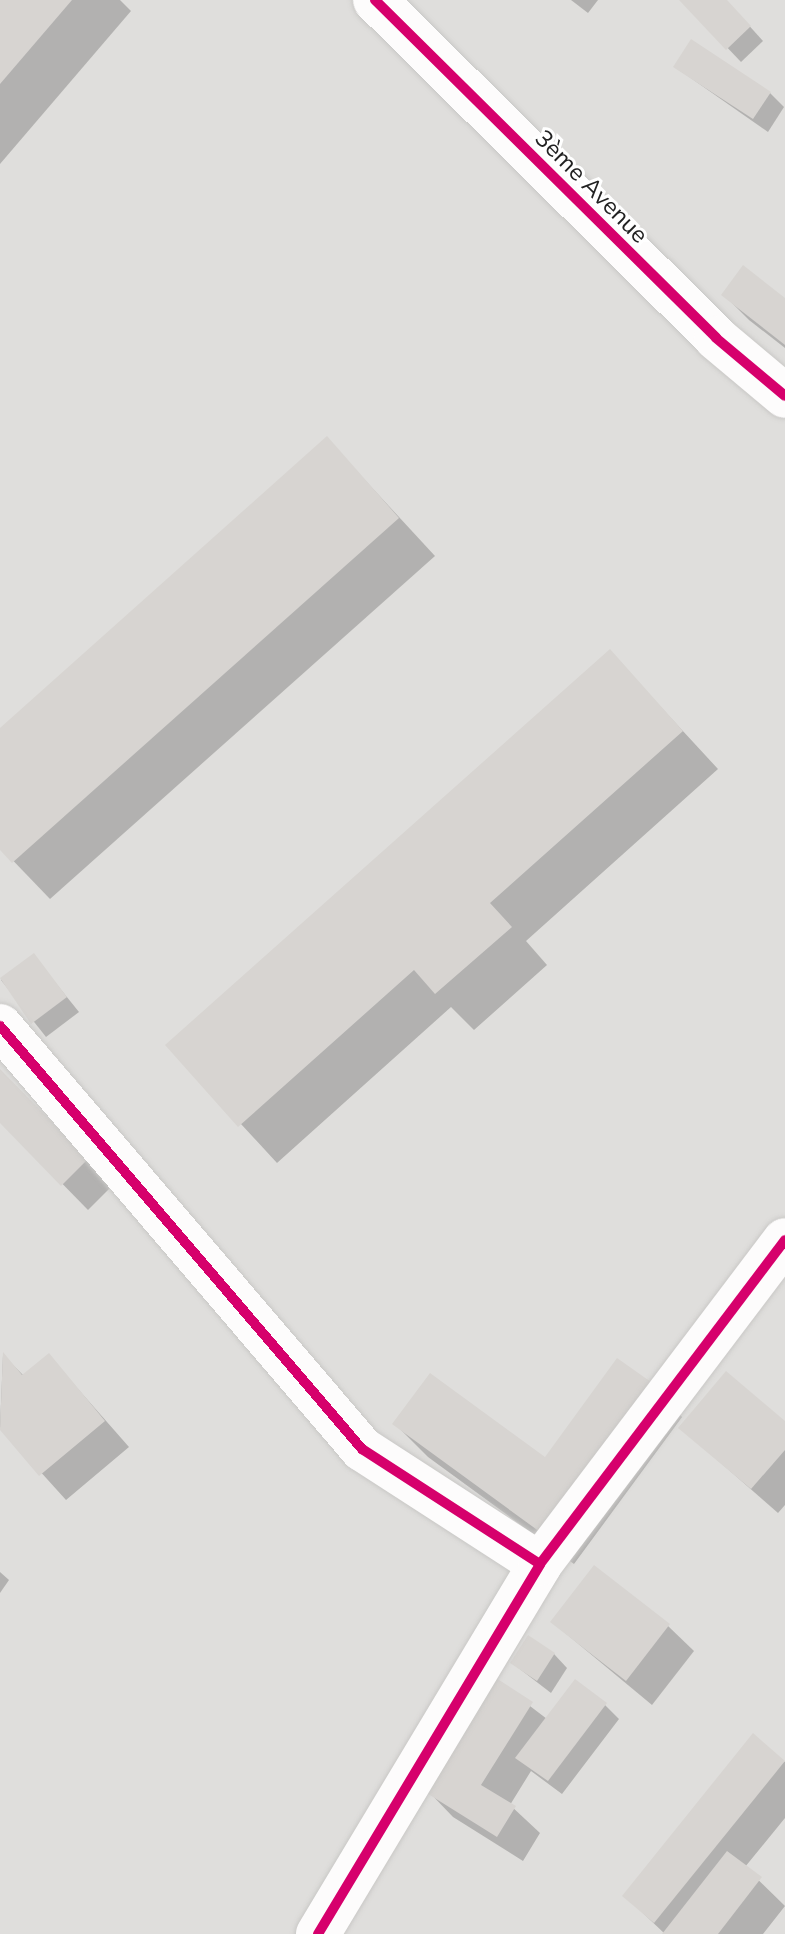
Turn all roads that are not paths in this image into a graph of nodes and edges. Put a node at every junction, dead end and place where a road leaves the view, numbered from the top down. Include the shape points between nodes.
1 (375, 0) edge
2 (785, 396) edge
3 (0, 1026) edge
4 (785, 1240) edge
5 (540, 1564) junction
6 (318, 1934) edge

1 - 2 street, 3ème Avenue via 705,328
3 - 5 street via 362,1449
4 - 5 street
5 - 6 street

